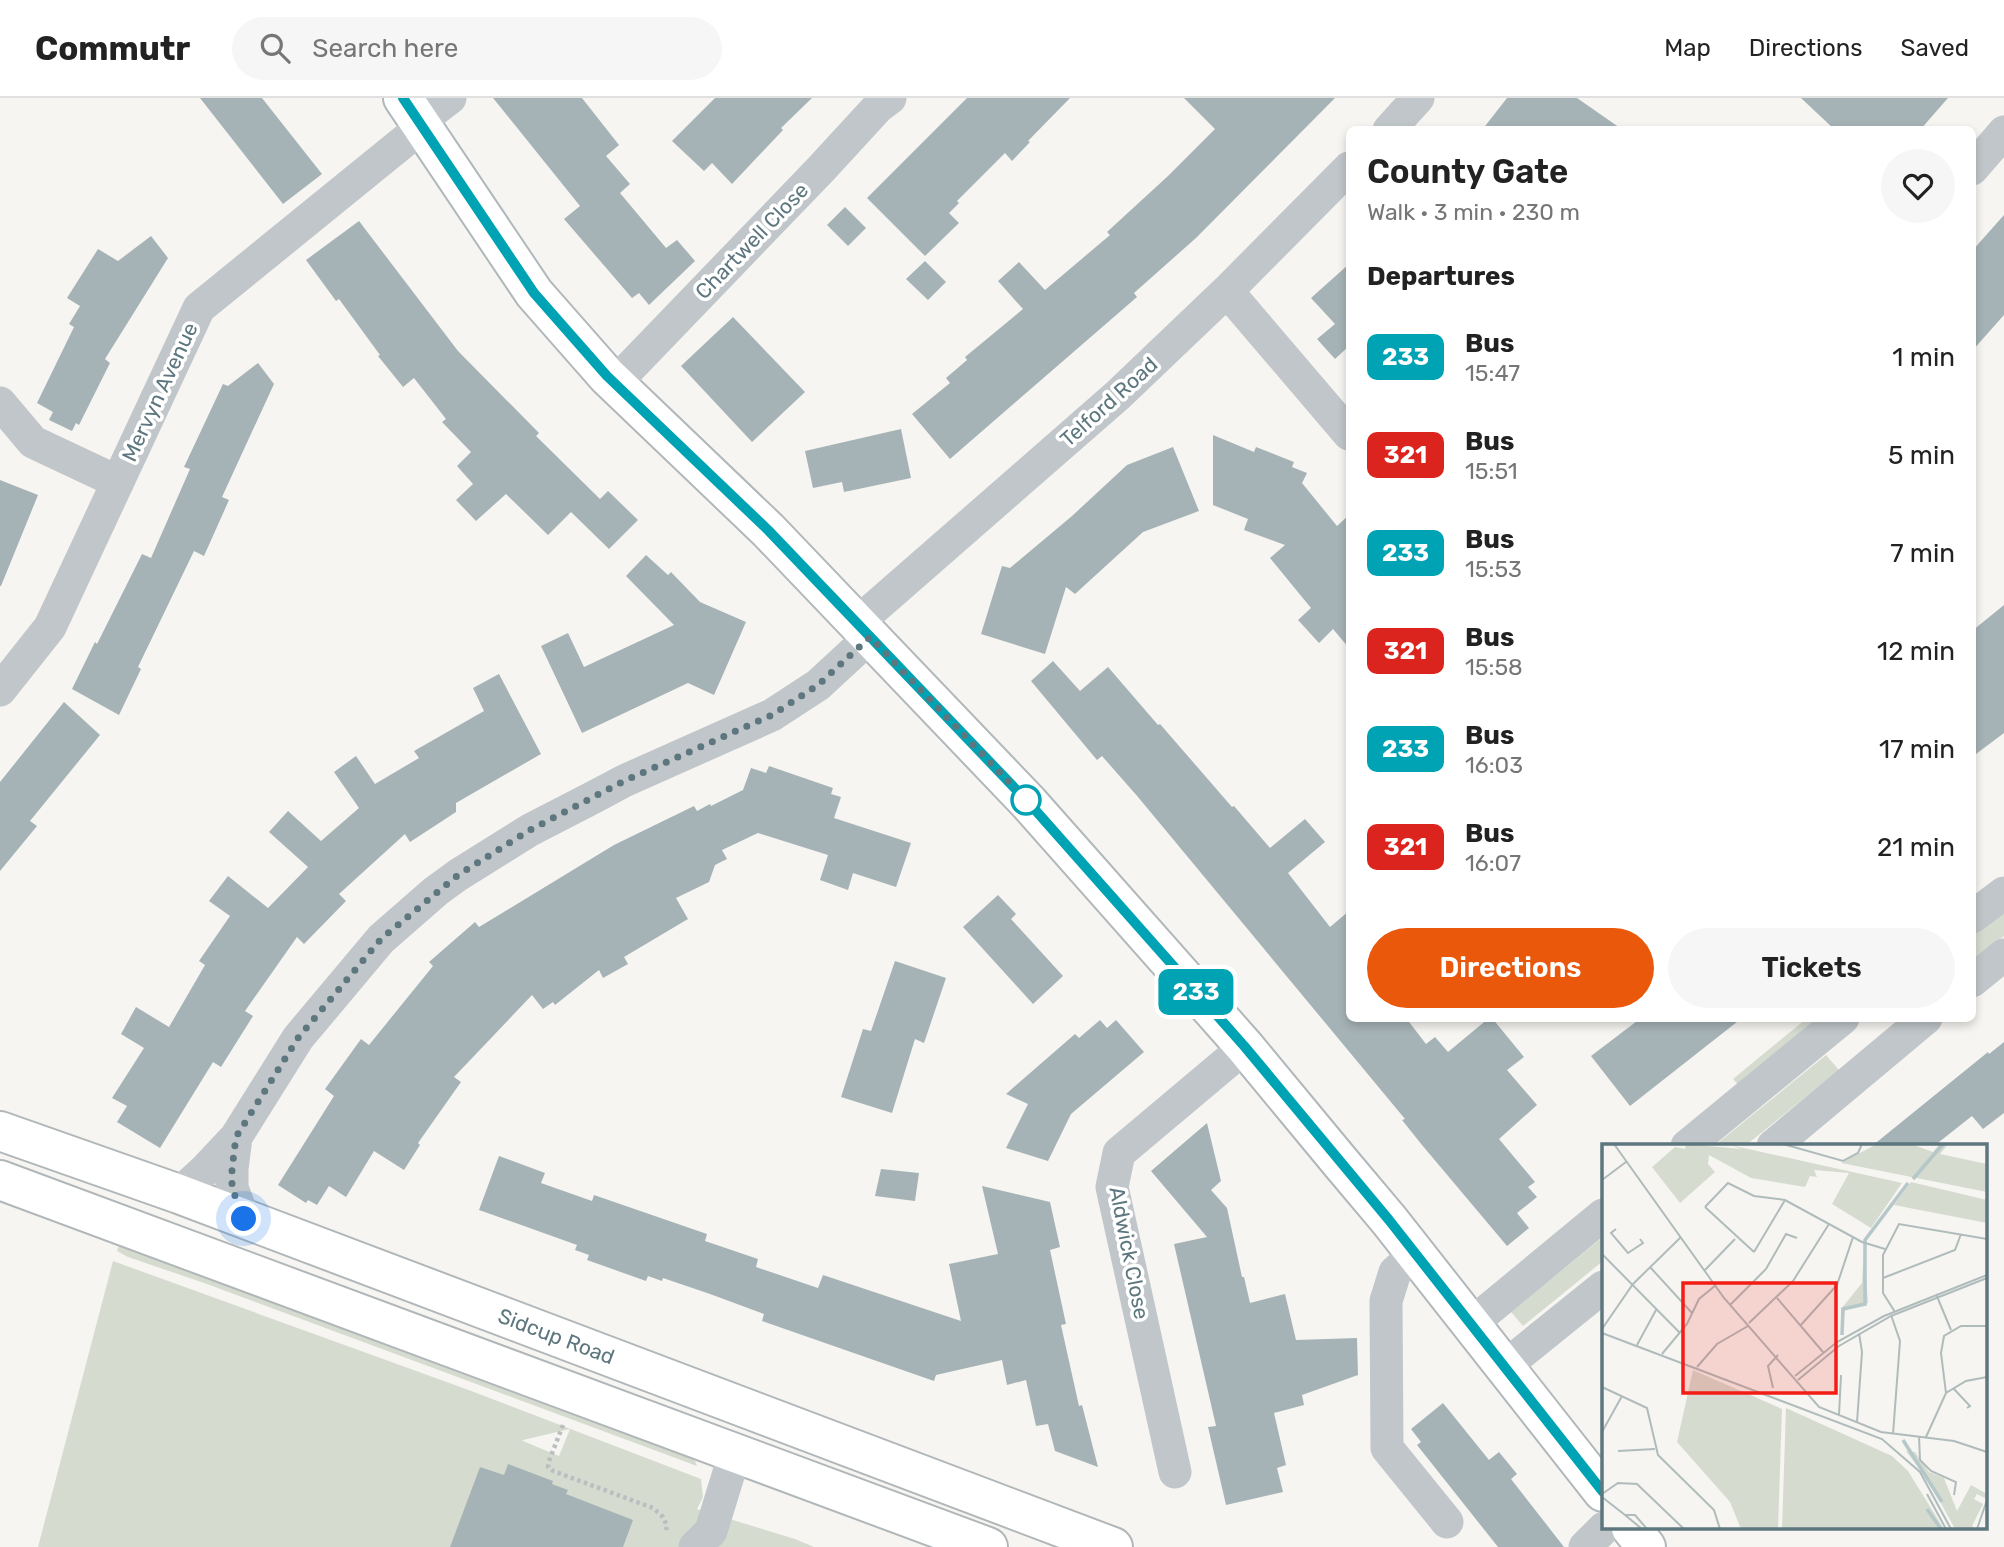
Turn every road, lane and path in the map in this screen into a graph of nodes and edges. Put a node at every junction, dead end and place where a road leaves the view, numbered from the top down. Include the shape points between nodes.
1 (450, 98) edge
2 (890, 98) edge
3 (1418, 98) edge
4 (415, 115) edge
5 (1393, 126) edge
6 (2004, 132) edge
7 (1976, 164) edge
8 (1346, 172) edge
9 (1227, 291) junction
10 (615, 383) junction
11 (0, 403) edge
12 (1346, 430) edge
13 (118, 482) junction
14 (863, 630) junction
15 (0, 690) edge
16 (2004, 893) edge
17 (1976, 914) edge
18 (2004, 956) edge
19 (1976, 978) edge
20 (1838, 1022) edge
21 (1854, 1022) edge
22 (1921, 1022) edge
23 (1245, 1047) junction
24 (1882, 1054) junction
25 (0, 1131) edge
26 (236, 1137) junction
27 (1689, 1144) edge
28 (1775, 1144) edge
29 (0, 1180) edge
30 (179, 1194) junction
31 (1602, 1216) edge
32 (244, 1219) junction
33 (1416, 1254) junction
34 (1602, 1288) edge
35 (1471, 1324) junction
36 (1504, 1367) junction
37 (564, 1422) dead end
38 (735, 1453) junction
39 (1175, 1472) dead end
40 (1602, 1491) edge
41 (1447, 1522) dead end
42 (1602, 1530) edge
43 (1633, 1530) edge
44 (663, 1537) dead end
45 (709, 1542) edge
46 (988, 1547) edge
47 (1113, 1547) edge
48 (1586, 1547) edge
49 (1646, 1547) edge

1 - 4 street, Mervyn Avenue
2 - 10 street, Chartwell Close
3 - 5 street
4 - 10 main road via 534,293
4 - 13 street, Mervyn Avenue via 199,308
6 - 7 street
8 - 9 street, Telford Road
9 - 12 street
9 - 14 street, Telford Road
10 - 14 main road via 768,530
11 - 13 street via 33,442
13 - 15 street, Mervyn Avenue via 50,627
14 - 23 main road via 1029,803
14 - 26 street, Telford Road via 818,685 772,715 624,781 530,830 436,891 381,939 327,1002 298,1038
16 - 17 street
18 - 19 street
20 - 27 street
21 - 24 street
22 - 24 street
23 - 33 main road
23 - 39 street, Aldwick Close via 1119,1153 1112,1187
24 - 28 street
25 - 30 main road, Sidcup Road
26 - 30 street
26 - 32 street via 232,1188
29 - 38 main road
30 - 32 main road, Sidcup Road
31 - 35 street
32 - 47 main road, Sidcup Road
33 - 35 main road
33 - 41 street via 1395,1272 1385,1301 1387,1448
34 - 36 street
35 - 36 main road
36 - 40 main road
37 - 44 path via 548,1467 653,1508 667,1526
38 - 45 street
38 - 46 main road
42 - 48 street
43 - 49 main road

